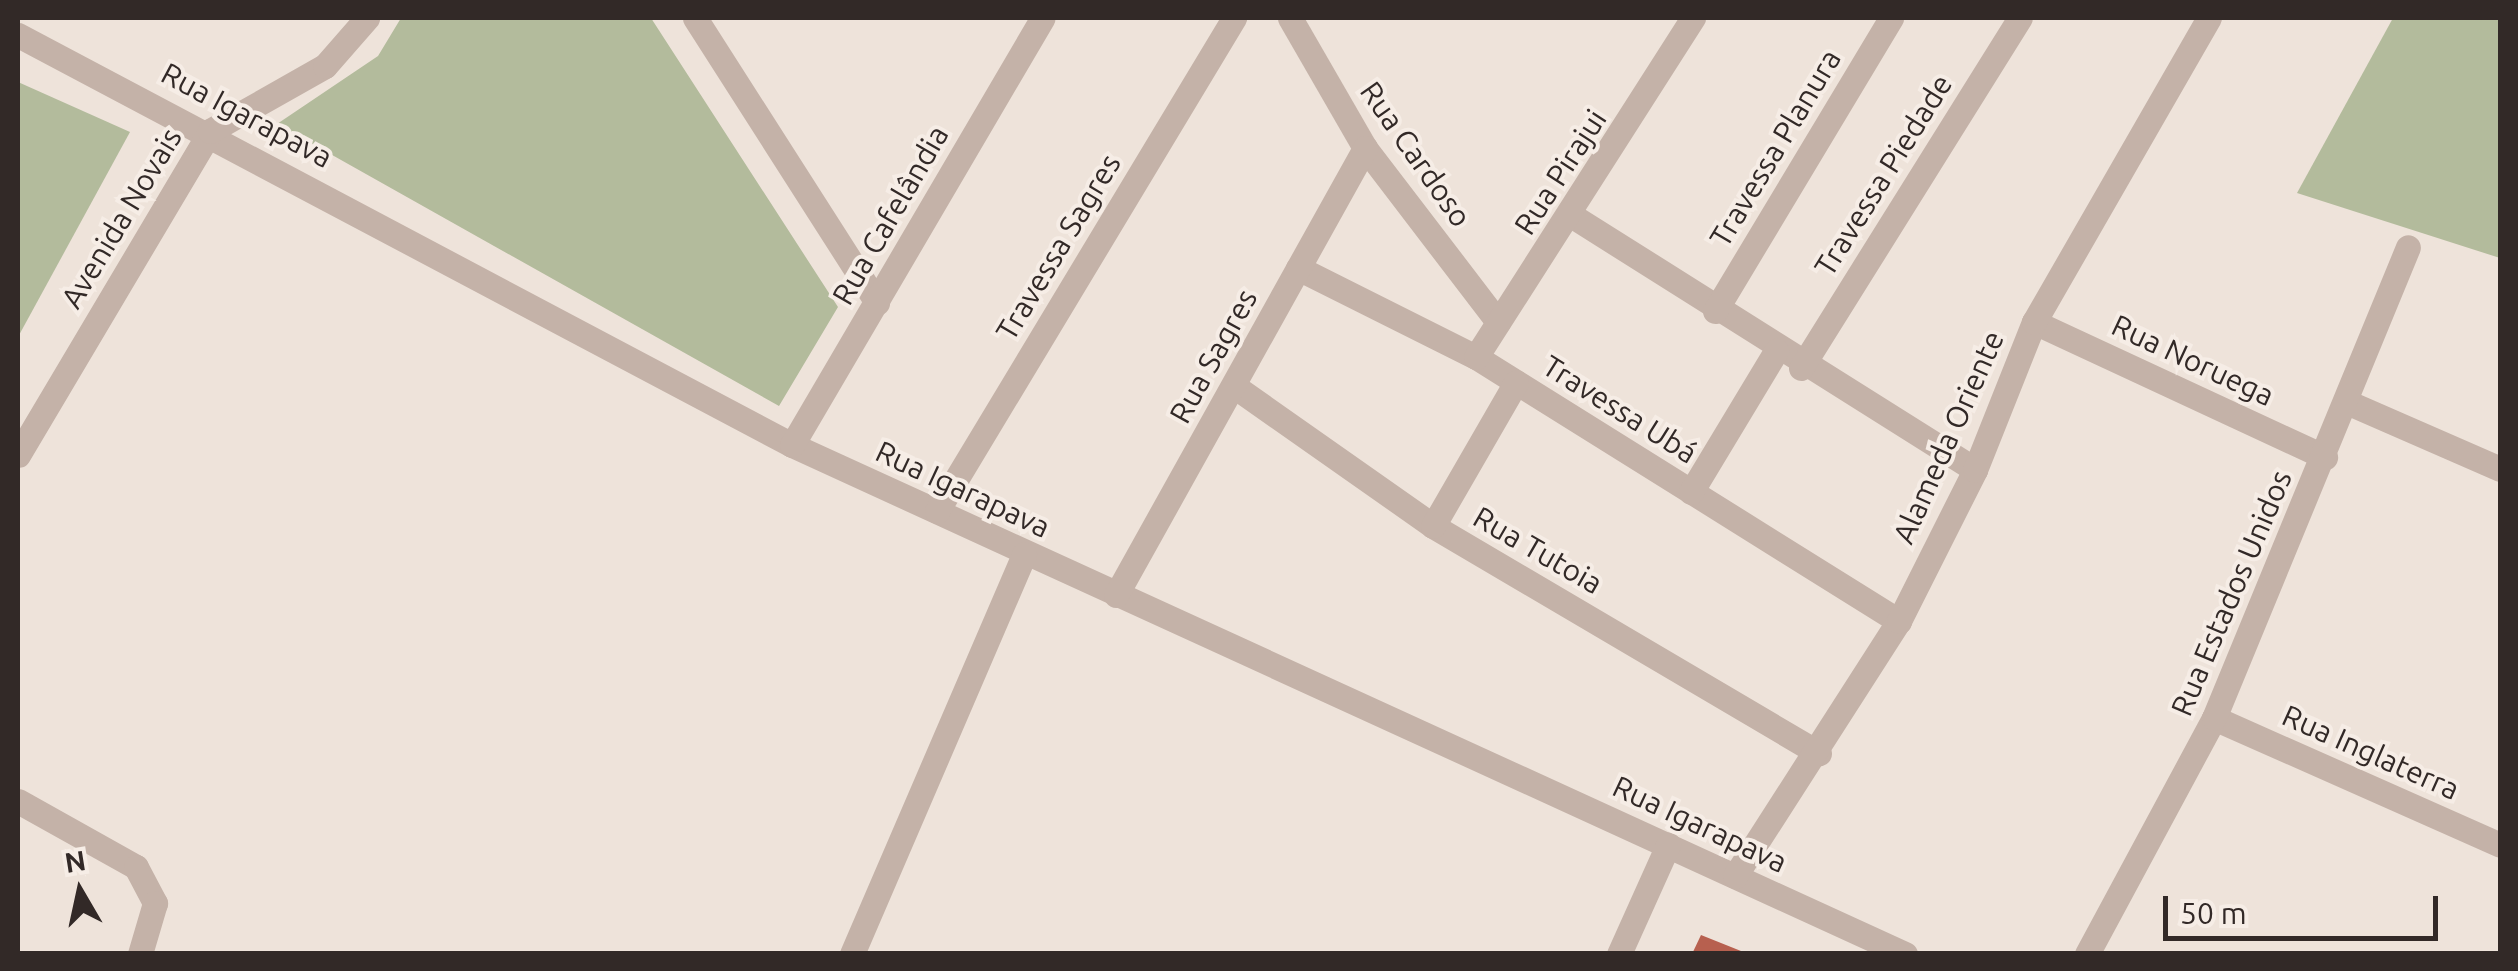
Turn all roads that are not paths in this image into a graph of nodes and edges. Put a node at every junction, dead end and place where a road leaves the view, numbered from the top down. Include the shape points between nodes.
1 (367, 18) edge
2 (694, 18) edge
3 (1043, 18) edge
4 (1234, 18) edge
5 (1290, 18) edge
6 (1693, 18) edge
7 (1891, 18) edge
8 (2020, 18) edge
9 (2210, 18) edge
10 (18, 35) edge
11 (210, 130) junction
12 (1365, 148) junction
13 (1574, 217) junction
14 (2408, 247) dead end
15 (1298, 268) junction
16 (877, 303) junction
17 (1715, 312) junction
18 (1498, 322) junction
19 (2034, 322) junction
20 (1776, 350) junction
21 (1476, 357) junction
22 (1801, 368) junction
23 (1516, 382) junction
24 (1234, 386) junction
25 (2349, 403) junction
26 (792, 445) junction
27 (18, 455) edge
28 (2325, 457) junction
29 (2500, 469) edge
30 (1975, 470) junction
31 (1691, 492) junction
32 (937, 510) junction
33 (1434, 526) junction
34 (1024, 554) junction
35 (1116, 595) junction
36 (1898, 621) junction
37 (2214, 718) junction
38 (1818, 753) junction
39 (18, 801) edge
40 (1668, 845) junction
41 (2500, 845) edge
42 (1735, 876) junction
43 (140, 954) edge
44 (852, 954) edge
45 (1618, 954) edge
46 (1905, 954) edge
47 (2087, 954) edge

1 - 11 street, Avenida Novais via 325,66
2 - 16 street
3 - 16 street, Rua Cafelândia
4 - 32 street, Travessa Sagres
5 - 12 street, Rua Cardoso
6 - 13 street, Rua Pirajui
7 - 17 street, Travessa Planura
8 - 22 street, Travessa Piedade
9 - 19 street, Alameda Oriente
10 - 11 street, Rua Igarapava
11 - 26 street, Rua Igarapava
11 - 27 street, Avenida Novais
12 - 15 street, Rua Sagres
12 - 18 street, Rua Cardoso
13 - 17 street
13 - 18 street, Rua Pirajui
14 - 25 street, Rua Estados Unidos
15 - 21 street, Travessa Ubá
15 - 24 street, Rua Sagres
16 - 26 street, Rua Cafelândia
17 - 20 street
18 - 21 street, Rua Pirajui
19 - 28 street, Rua Noruega
19 - 30 street, Alameda Oriente
20 - 22 street
20 - 31 street
21 - 23 street, Travessa Ubá
22 - 30 street
23 - 31 street, Travessa Ubá
23 - 33 street
24 - 33 street, Rua Tutoia
24 - 35 street, Rua Sagres
25 - 28 street, Rua Estados Unidos
25 - 29 street
26 - 32 street, Rua Igarapava
28 - 37 street, Rua Estados Unidos
30 - 36 street, Alameda Oriente
31 - 36 street, Travessa Ubá
32 - 34 street, Rua Igarapava
33 - 38 street, Rua Tutoia
34 - 35 street, Rua Igarapava
34 - 44 street
35 - 40 street, Rua Igarapava
36 - 38 street, Alameda Oriente
37 - 41 street, Rua Inglaterra
37 - 47 street, Rua Estados Unidos
38 - 42 street, Alameda Oriente
39 - 43 street via 136,867 155,903
40 - 42 street, Rua Igarapava
40 - 45 street
42 - 46 street, Rua Igarapava

